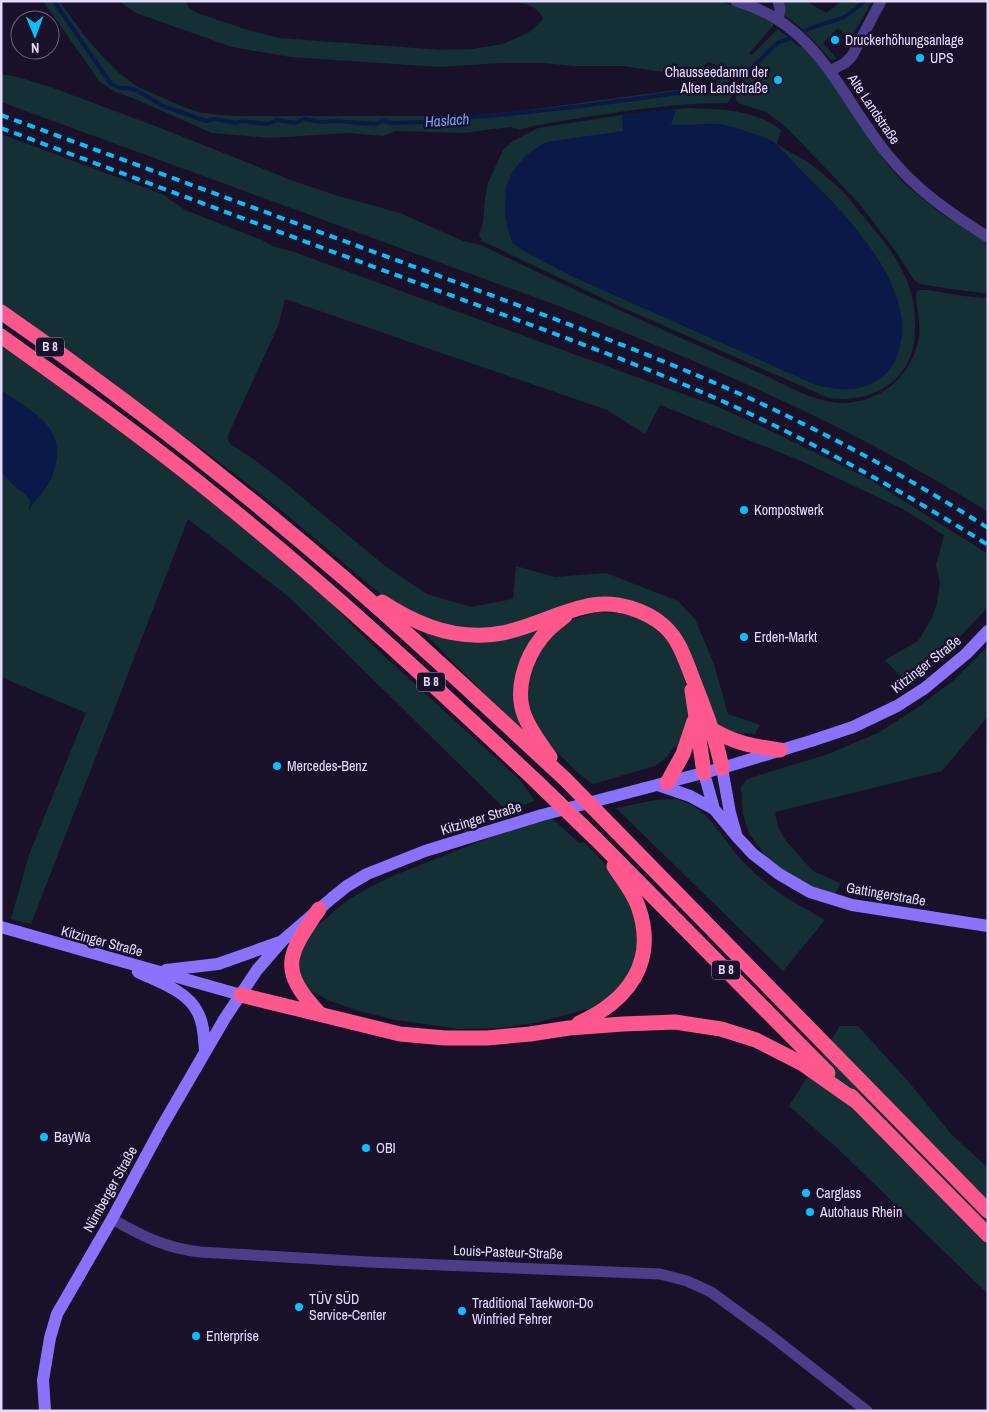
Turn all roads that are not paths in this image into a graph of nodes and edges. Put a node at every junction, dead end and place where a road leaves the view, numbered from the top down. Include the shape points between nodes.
1 (736, 1) edge
2 (778, 1) edge
3 (881, 1) edge
4 (778, 20) junction
5 (830, 71) junction
6 (988, 237) edge
7 (1, 312) edge
8 (1, 336) edge
9 (345, 578) junction
10 (570, 611) junction
11 (988, 631) edge
12 (690, 672) junction
13 (695, 717) junction
14 (713, 730) junction
15 (780, 750) junction
16 (722, 768) junction
17 (704, 773) junction
18 (565, 779) junction
19 (662, 784) junction
20 (714, 808) junction
21 (595, 838) junction
22 (738, 838) junction
23 (319, 909) junction
24 (988, 926) edge
25 (2, 928) edge
26 (282, 941) junction
27 (114, 960) junction
28 (157, 971) junction
29 (241, 994) junction
30 (320, 1014) junction
31 (569, 1028) junction
32 (205, 1051) junction
33 (857, 1102) junction
34 (988, 1211) edge
35 (112, 1219) junction
36 (988, 1235) edge
37 (45, 1411) edge
38 (867, 1411) edge

1 - 4 street, Alte Landstraße
2 - 4 street
3 - 5 street via 852,56
4 - 5 street, Alte Landstraße via 807,43
5 - 6 street, Alte Landstraße via 887,155 918,189
7 - 9 highway, B 8 via 143,415
8 - 21 highway, B 8, bridge via 130,430 279,548 415,667
9 - 10 highway via 403,615 456,634 485,635 512,631
9 - 18 highway, B 8
10 - 12 highway via 594,605 620,606 643,612 664,626 681,649
10 - 18 highway via 543,635 530,654 521,679 525,716
11 - 15 street, Kitzinger Straße via 926,688 897,706 853,727
12 - 13 highway
12 - 14 highway
13 - 17 highway
13 - 19 highway via 683,754
14 - 15 highway via 748,746
14 - 16 highway
15 - 16 street, Kitzinger Straße
16 - 17 street, Kitzinger Straße
16 - 22 street, Gattingerstraße
17 - 19 street, Kitzinger Straße
17 - 20 street, Gattingerstraße
18 - 34 highway, B 8, bridge
19 - 20 street
19 - 23 street, Kitzinger Straße via 542,815 425,851 368,874
20 - 22 street, Gattingerstraße
21 - 31 highway via 638,906 645,941 643,956 637,973 613,1004
21 - 33 highway, B 8
22 - 24 street, Gattingerstraße via 778,874 810,892 852,906
23 - 26 street, Kitzinger Straße
23 - 30 highway via 294,947 291,962 300,991
25 - 27 street, Kitzinger Straße
26 - 28 street via 218,964
26 - 29 street, Kitzinger Straße
27 - 28 street, Kitzinger Straße
27 - 32 street via 175,990 188,1000 198,1013
28 - 29 street, Kitzinger Straße
29 - 30 highway
29 - 32 street, Nürnberger Straße
30 - 31 highway via 400,1034 445,1038 504,1036
31 - 33 highway via 675,1022 721,1029 756,1040 803,1064
32 - 35 street, Nürnberger Straße
33 - 36 highway, B 8
35 - 37 street, Nürnberger Straße via 57,1314 43,1380
35 - 38 street, Louis-Pasteur-Straße via 160,1244 200,1252 660,1274 711,1292

